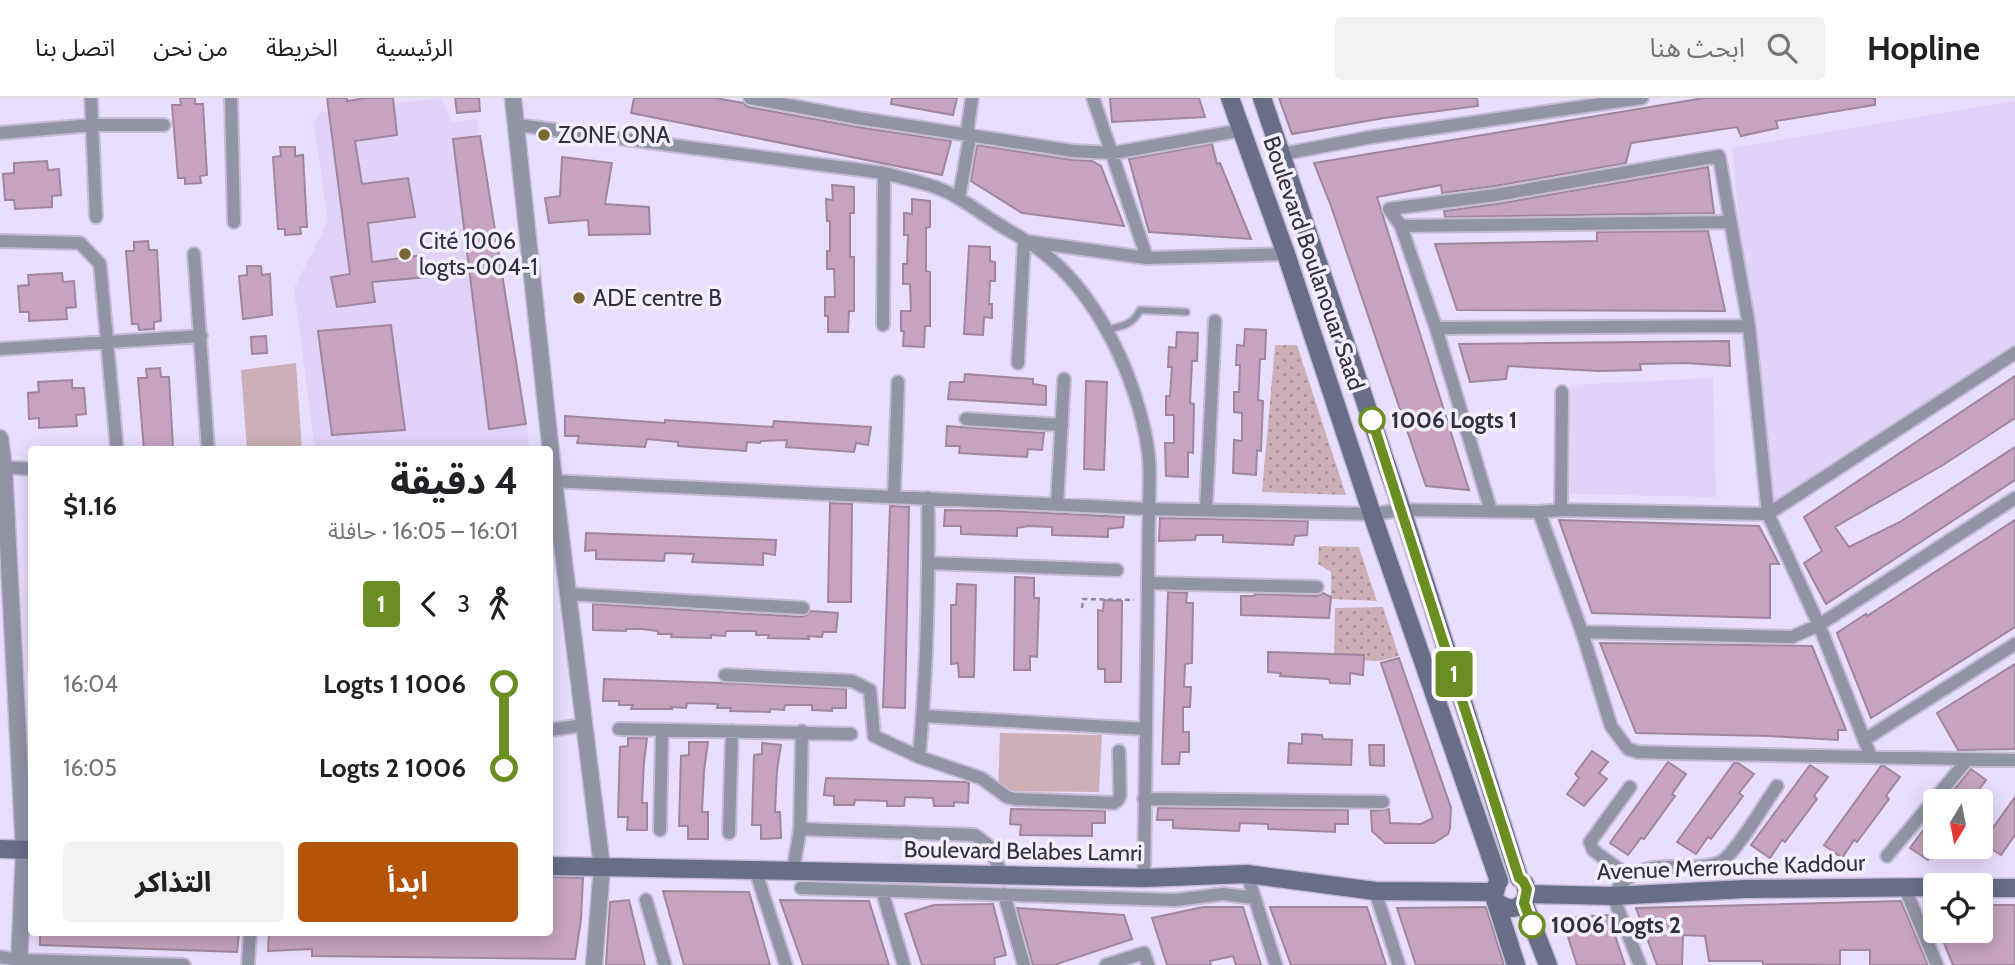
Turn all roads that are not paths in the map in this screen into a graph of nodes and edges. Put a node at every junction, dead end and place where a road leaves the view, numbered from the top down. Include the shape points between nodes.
1 (91, 98) edge
2 (231, 98) edge
3 (513, 98) edge
4 (750, 98) edge
5 (972, 98) edge
6 (1093, 98) edge
7 (1230, 98) edge
8 (1262, 98) edge
9 (1642, 98) edge
10 (92, 125) junction
11 (164, 125) dead end
12 (517, 125) junction
13 (1243, 130) junction
14 (0, 134) edge
15 (968, 135) junction
16 (1112, 153) junction
17 (1282, 154) junction
18 (884, 173) junction
19 (960, 198) junction
20 (96, 217) dead end
21 (233, 222) dead end
22 (1730, 222) junction
23 (1401, 226) junction
24 (1024, 241) junction
25 (0, 242) edge
26 (194, 254) dead end
27 (1286, 254) junction
28 (1147, 257) junction
29 (1186, 312) dead end
30 (1215, 321) dead end
31 (883, 325) dead end
32 (1749, 326) junction
33 (1436, 328) junction
34 (1107, 330) junction
35 (201, 336) junction
36 (106, 341) junction
37 (0, 349) edge
38 (2015, 353) edge
39 (1018, 363) dead end
40 (1064, 379) dead end
41 (898, 382) dead end
42 (1562, 392) dead end
43 (966, 419) dead end
44 (1062, 425) junction
45 (0, 438) edge
46 (117, 446) edge
47 (208, 446) edge
48 (549, 446) edge
49 (2, 468) edge
50 (28, 469) edge
51 (553, 481) edge
52 (553, 488) edge
53 (894, 497) junction
54 (928, 498) junction
55 (2015, 498) edge
56 (1058, 505) junction
57 (1149, 509) junction
58 (1206, 510) junction
59 (1402, 510) junction
60 (1561, 510) junction
61 (1491, 511) junction
62 (1539, 512) junction
63 (1372, 514) junction
64 (1768, 514) junction
65 (928, 562) junction
66 (1117, 570) dead end
67 (1148, 583) junction
68 (1317, 587) dead end
69 (568, 594) junction
70 (803, 608) dead end
71 (1819, 625) junction
72 (1582, 632) junction
73 (2015, 644) edge
74 (725, 675) dead end
75 (923, 716) junction
76 (584, 725) junction
77 (619, 729) dead end
78 (1146, 729) junction
79 (553, 730) edge
80 (662, 730) junction
81 (732, 731) junction
82 (802, 732) junction
83 (851, 734) dead end
84 (1864, 740) junction
85 (1119, 751) dead end
86 (919, 757) junction
87 (1871, 757) junction
88 (1968, 760) junction
89 (2015, 760) edge
90 (1777, 786) dead end
91 (1630, 787) dead end
92 (1144, 799) junction
93 (1383, 802) dead end
94 (800, 829) junction
95 (660, 830) dead end
96 (729, 833) dead end
97 (0, 849) edge
98 (27, 850) edge
99 (1887, 856) dead end
100 (553, 866) edge
101 (602, 867) junction
102 (755, 869) junction
103 (793, 870) junction
104 (1247, 874) junction
105 (1628, 876) junction
106 (1143, 878) junction
107 (1003, 885) junction
108 (1905, 886) junction
109 (1923, 887) edge
110 (801, 888) dead end
111 (1993, 888) edge
112 (2015, 888) edge
113 (882, 891) junction
114 (1375, 891) junction
115 (1497, 892) junction
116 (1523, 892) junction
117 (1613, 896) junction
118 (1254, 898) junction
119 (646, 900) dead end
120 (250, 936) edge
121 (0, 957) edge
122 (1146, 959) edge
123 (19, 962) edge
124 (184, 965) edge
125 (248, 965) edge
126 (594, 965) edge
127 (665, 965) edge
128 (786, 965) edge
129 (905, 965) edge
130 (1024, 965) edge
131 (1106, 965) edge
132 (1276, 965) edge
133 (1399, 965) edge
134 (1516, 965) edge
135 (1548, 965) edge
136 (1640, 965) edge
137 (1937, 965) edge

1 - 10 street
2 - 21 street
3 - 12 street
4 - 15 street
5 - 15 street
6 - 16 street
7 - 13 main road, Boulevard Boulanouar Saad
8 - 17 main road, Boulevard Boulanouar Saad
9 - 17 street
10 - 11 street
10 - 14 street
10 - 20 street
12 - 18 street
12 - 48 street
13 - 16 street
13 - 27 main road, Boulevard Boulanouar Saad
15 - 16 street
15 - 19 street
16 - 28 street
17 - 59 main road, Boulevard Boulanouar Saad
18 - 19 street
18 - 31 street
19 - 24 street
22 - 23 street
22 - 23 street via 1719,156 1389,209
22 - 32 street
23 - 33 street
24 - 28 street
24 - 34 street via 1056,264 1086,297
24 - 39 street
25 - 36 street via 80,243 100,264
26 - 35 street
27 - 28 street
27 - 63 main road, Boulevard Boulanouar Saad
29 - 34 lane via 1140,310 1127,325
30 - 58 street
32 - 33 street
32 - 64 street
33 - 61 street
34 - 57 street via 1141,418 1148,452
35 - 36 street
35 - 47 street
36 - 37 street
36 - 46 street
38 - 64 street
40 - 44 street
41 - 53 street
42 - 60 street
43 - 44 street
44 - 56 street
45 - 49 street
49 - 50 street
49 - 98 street
51 - 53 street
52 - 69 street
53 - 54 street
54 - 56 street
54 - 65 street
55 - 71 street
56 - 57 street
57 - 58 street
57 - 67 street
58 - 63 street
59 - 61 street
59 - 63 street
59 - 116 main road, Boulevard Boulanouar Saad
60 - 62 street
60 - 64 street
61 - 62 street
62 - 72 street
63 - 115 main road, Boulevard Boulanouar Saad
64 - 71 street
65 - 66 street
65 - 75 street
67 - 68 street
67 - 78 street
69 - 70 street
69 - 76 street
71 - 72 street via 1792,637
71 - 84 street
72 - 87 street via 1611,726 1628,749
73 - 84 street
74 - 86 street via 852,681 870,690 874,736
75 - 78 street
75 - 86 street
76 - 79 street
76 - 101 street
77 - 80 street
78 - 92 street
80 - 81 street
80 - 95 street
81 - 82 street
81 - 96 street
82 - 83 street
82 - 94 street
84 - 87 street
85 - 86 street via 1119,795 1114,803 1015,799 981,778
87 - 88 street
88 - 89 street
88 - 99 street
90 - 105 street via 1721,862 1645,868
91 - 105 street via 1590,842 1593,850
92 - 93 street
92 - 106 street
94 - 103 street
94 - 107 street via 975,835 988,845
97 - 98 main road
98 - 123 street
100 - 101 main road, Boulevard Belabes Lamri
101 - 102 main road, Boulevard Belabes Lamri
101 - 126 street
102 - 103 main road, Boulevard Belabes Lamri
102 - 128 street
103 - 107 main road, Boulevard Belabes Lamri
104 - 106 main road, Boulevard Belabes Lamri
104 - 114 main road, Boulevard Belabes Lamri
104 - 118 street
105 - 117 street
106 - 107 main road, Boulevard Belabes Lamri
107 - 113 street
107 - 118 street via 1176,900 1223,894
107 - 130 street
108 - 109 main road, Avenue Merrouche Kaddour
108 - 117 main road, Avenue Merrouche Kaddour
108 - 137 street
110 - 113 street
111 - 112 main road
113 - 129 street
114 - 115 main road, Boulevard Belabes Lamri
114 - 133 street
115 - 116 main road via 1508,876
115 - 116 main road via 1504,907 1511,909 1518,907
115 - 134 main road, Boulevard Boulanouar Saad
116 - 117 main road, Avenue Merrouche Kaddour
116 - 135 main road, Boulevard Boulanouar Saad
117 - 136 street
118 - 132 street
119 - 127 street
120 - 125 street
121 - 123 street
122 - 131 street
123 - 124 street

